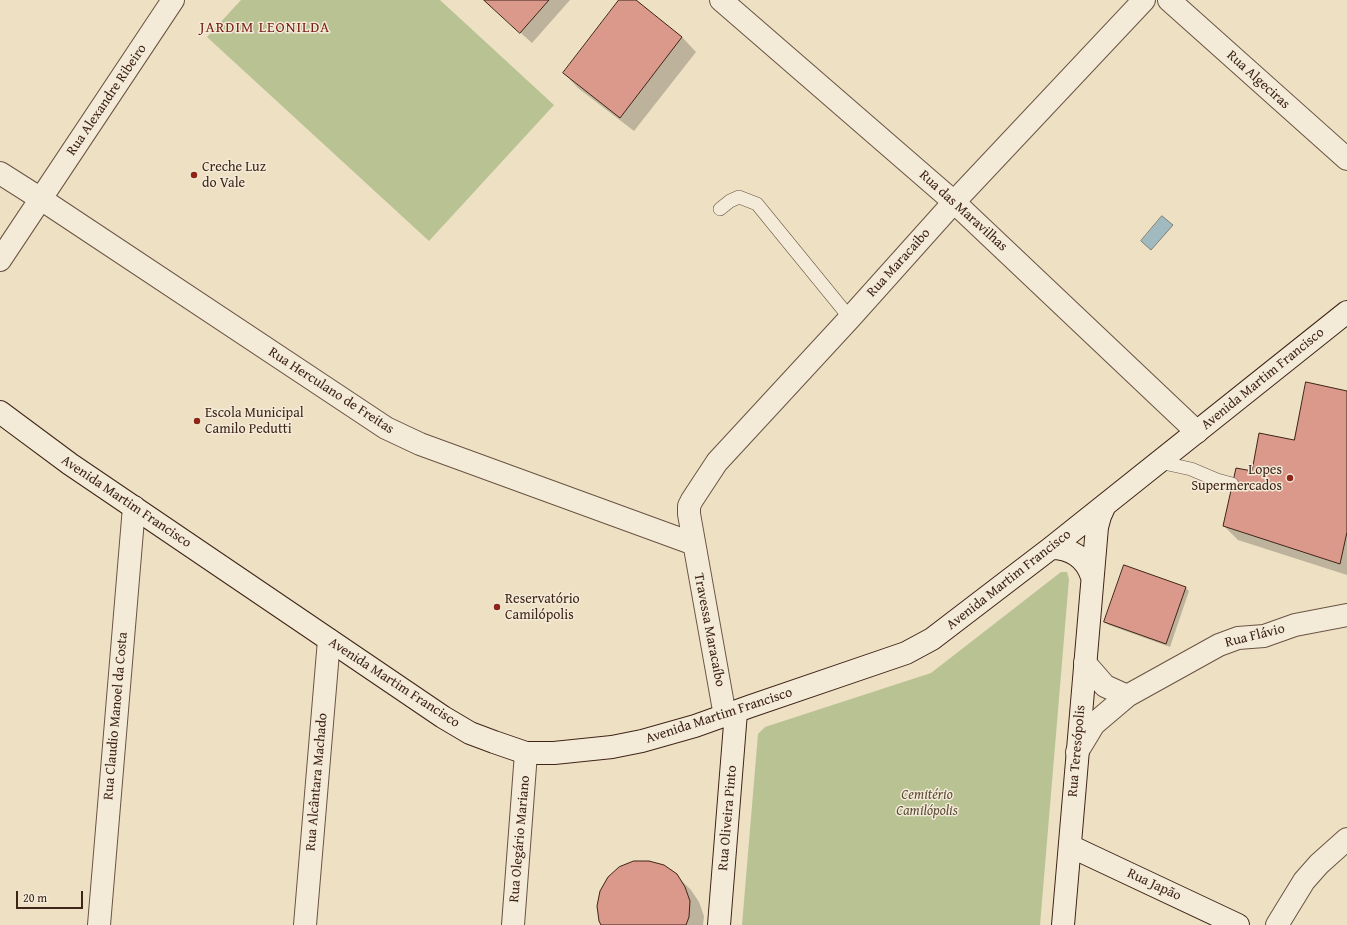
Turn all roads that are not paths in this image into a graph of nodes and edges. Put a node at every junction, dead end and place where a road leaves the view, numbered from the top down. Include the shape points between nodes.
1 (173, 0) edge
2 (721, 0) edge
3 (1144, 0) edge
4 (1169, 0) edge
5 (1347, 159) edge
6 (0, 173) edge
7 (41, 199) junction
8 (954, 202) junction
9 (720, 209) dead end
10 (0, 260) edge
11 (1347, 312) edge
12 (850, 318) junction
13 (0, 412) edge
14 (1197, 432) junction
15 (1159, 462) junction
16 (1232, 484) dead end
17 (1105, 505) junction
18 (134, 507) junction
19 (694, 544) junction
20 (1051, 548) junction
21 (1092, 577) junction
22 (1347, 615) edge
23 (329, 640) junction
24 (1085, 663) junction
25 (1127, 696) junction
26 (730, 714) junction
27 (1077, 752) junction
28 (526, 753) junction
29 (1347, 839) edge
30 (1070, 846) junction
31 (99, 925) edge
32 (305, 925) edge
33 (513, 925) edge
34 (719, 925) edge
35 (1063, 925) edge
36 (1238, 925) edge
37 (1277, 925) edge

1 - 7 street, Rua Alexandre Ribeiro
2 - 8 street, Rua das Maravilhas
3 - 8 street, Rua Maracaibo
4 - 5 street, Rua Algeciras
6 - 7 street, Rua Herculano de Freitas
7 - 10 street, Rua Alexandre Ribeiro
7 - 19 street, Rua Herculano de Freitas via 386,428 420,444
8 - 12 street, Rua Maracaibo
8 - 14 street, Rua das Maravilhas
9 - 12 lane via 740,197 758,204
11 - 14 street, Avenida Martim Francisco
12 - 19 street, Rua Maracaibo via 717,462 689,506
13 - 18 street, Avenida Martim Francisco
14 - 15 street, Avenida Martim Francisco
15 - 16 lane via 1191,469
15 - 17 street, Avenida Martim Francisco
17 - 20 street, Avenida Martim Francisco
17 - 21 street, Rua Teresópolis via 1097,527
18 - 23 street, Avenida Martim Francisco
18 - 31 street, Rua Claudio Manoel da Costa
19 - 26 street, Travessa Maracaíbo
20 - 21 street via 1074,553 1090,569
20 - 26 street, Avenida Martim Francisco via 932,639 906,653
21 - 24 street, Rua Teresópolis
22 - 25 street, Rua Flávio via 1295,625 1264,636 1238,638 1219,645
23 - 28 street, Avenida Martim Francisco via 470,733
23 - 32 street, Rua Alcântara Machado
24 - 25 street via 1105,686
24 - 27 street, Rua Teresópolis
25 - 27 street, Rua Flávio via 1094,724
26 - 28 street, Avenida Martim Francisco via 668,734 612,747
26 - 34 street, Rua Oliveira Pinto
27 - 30 street, Rua Teresópolis
28 - 33 street, Rua Olegário Mariano
29 - 37 street via 1304,881
30 - 35 street, Rua Teresópolis
30 - 36 street, Rua Japão

